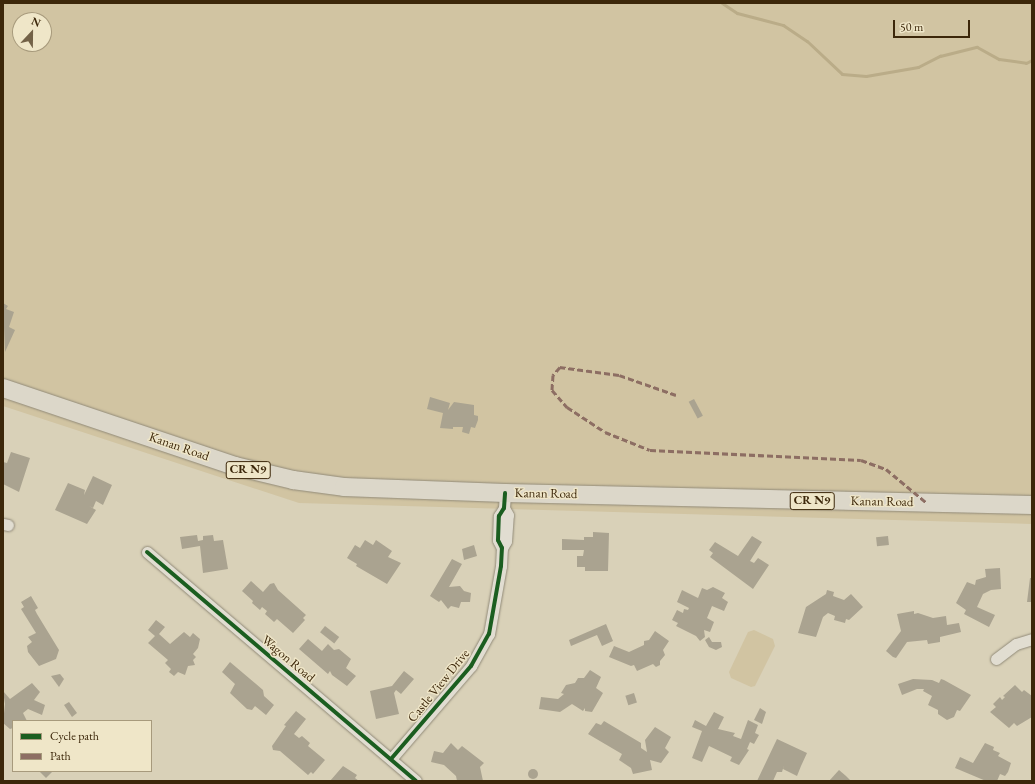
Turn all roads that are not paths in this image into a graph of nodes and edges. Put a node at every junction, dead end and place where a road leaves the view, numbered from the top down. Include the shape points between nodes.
1 (3, 388) edge
2 (504, 500) junction
3 (1032, 505) edge
4 (147, 552) dead end
5 (1032, 639) edge
6 (996, 659) dead end
7 (390, 759) junction
8 (416, 781) edge

1 - 2 main road, Kanan Road / CR N9 via 235,466 293,480 344,487
2 - 3 main road, Kanan Road / CR N9
2 - 7 street, Castle View Drive via 499,516 502,548 498,596 489,634 471,666
4 - 7 street, Wagon Road
5 - 6 street via 1016,644
7 - 8 street, Wagon Road

